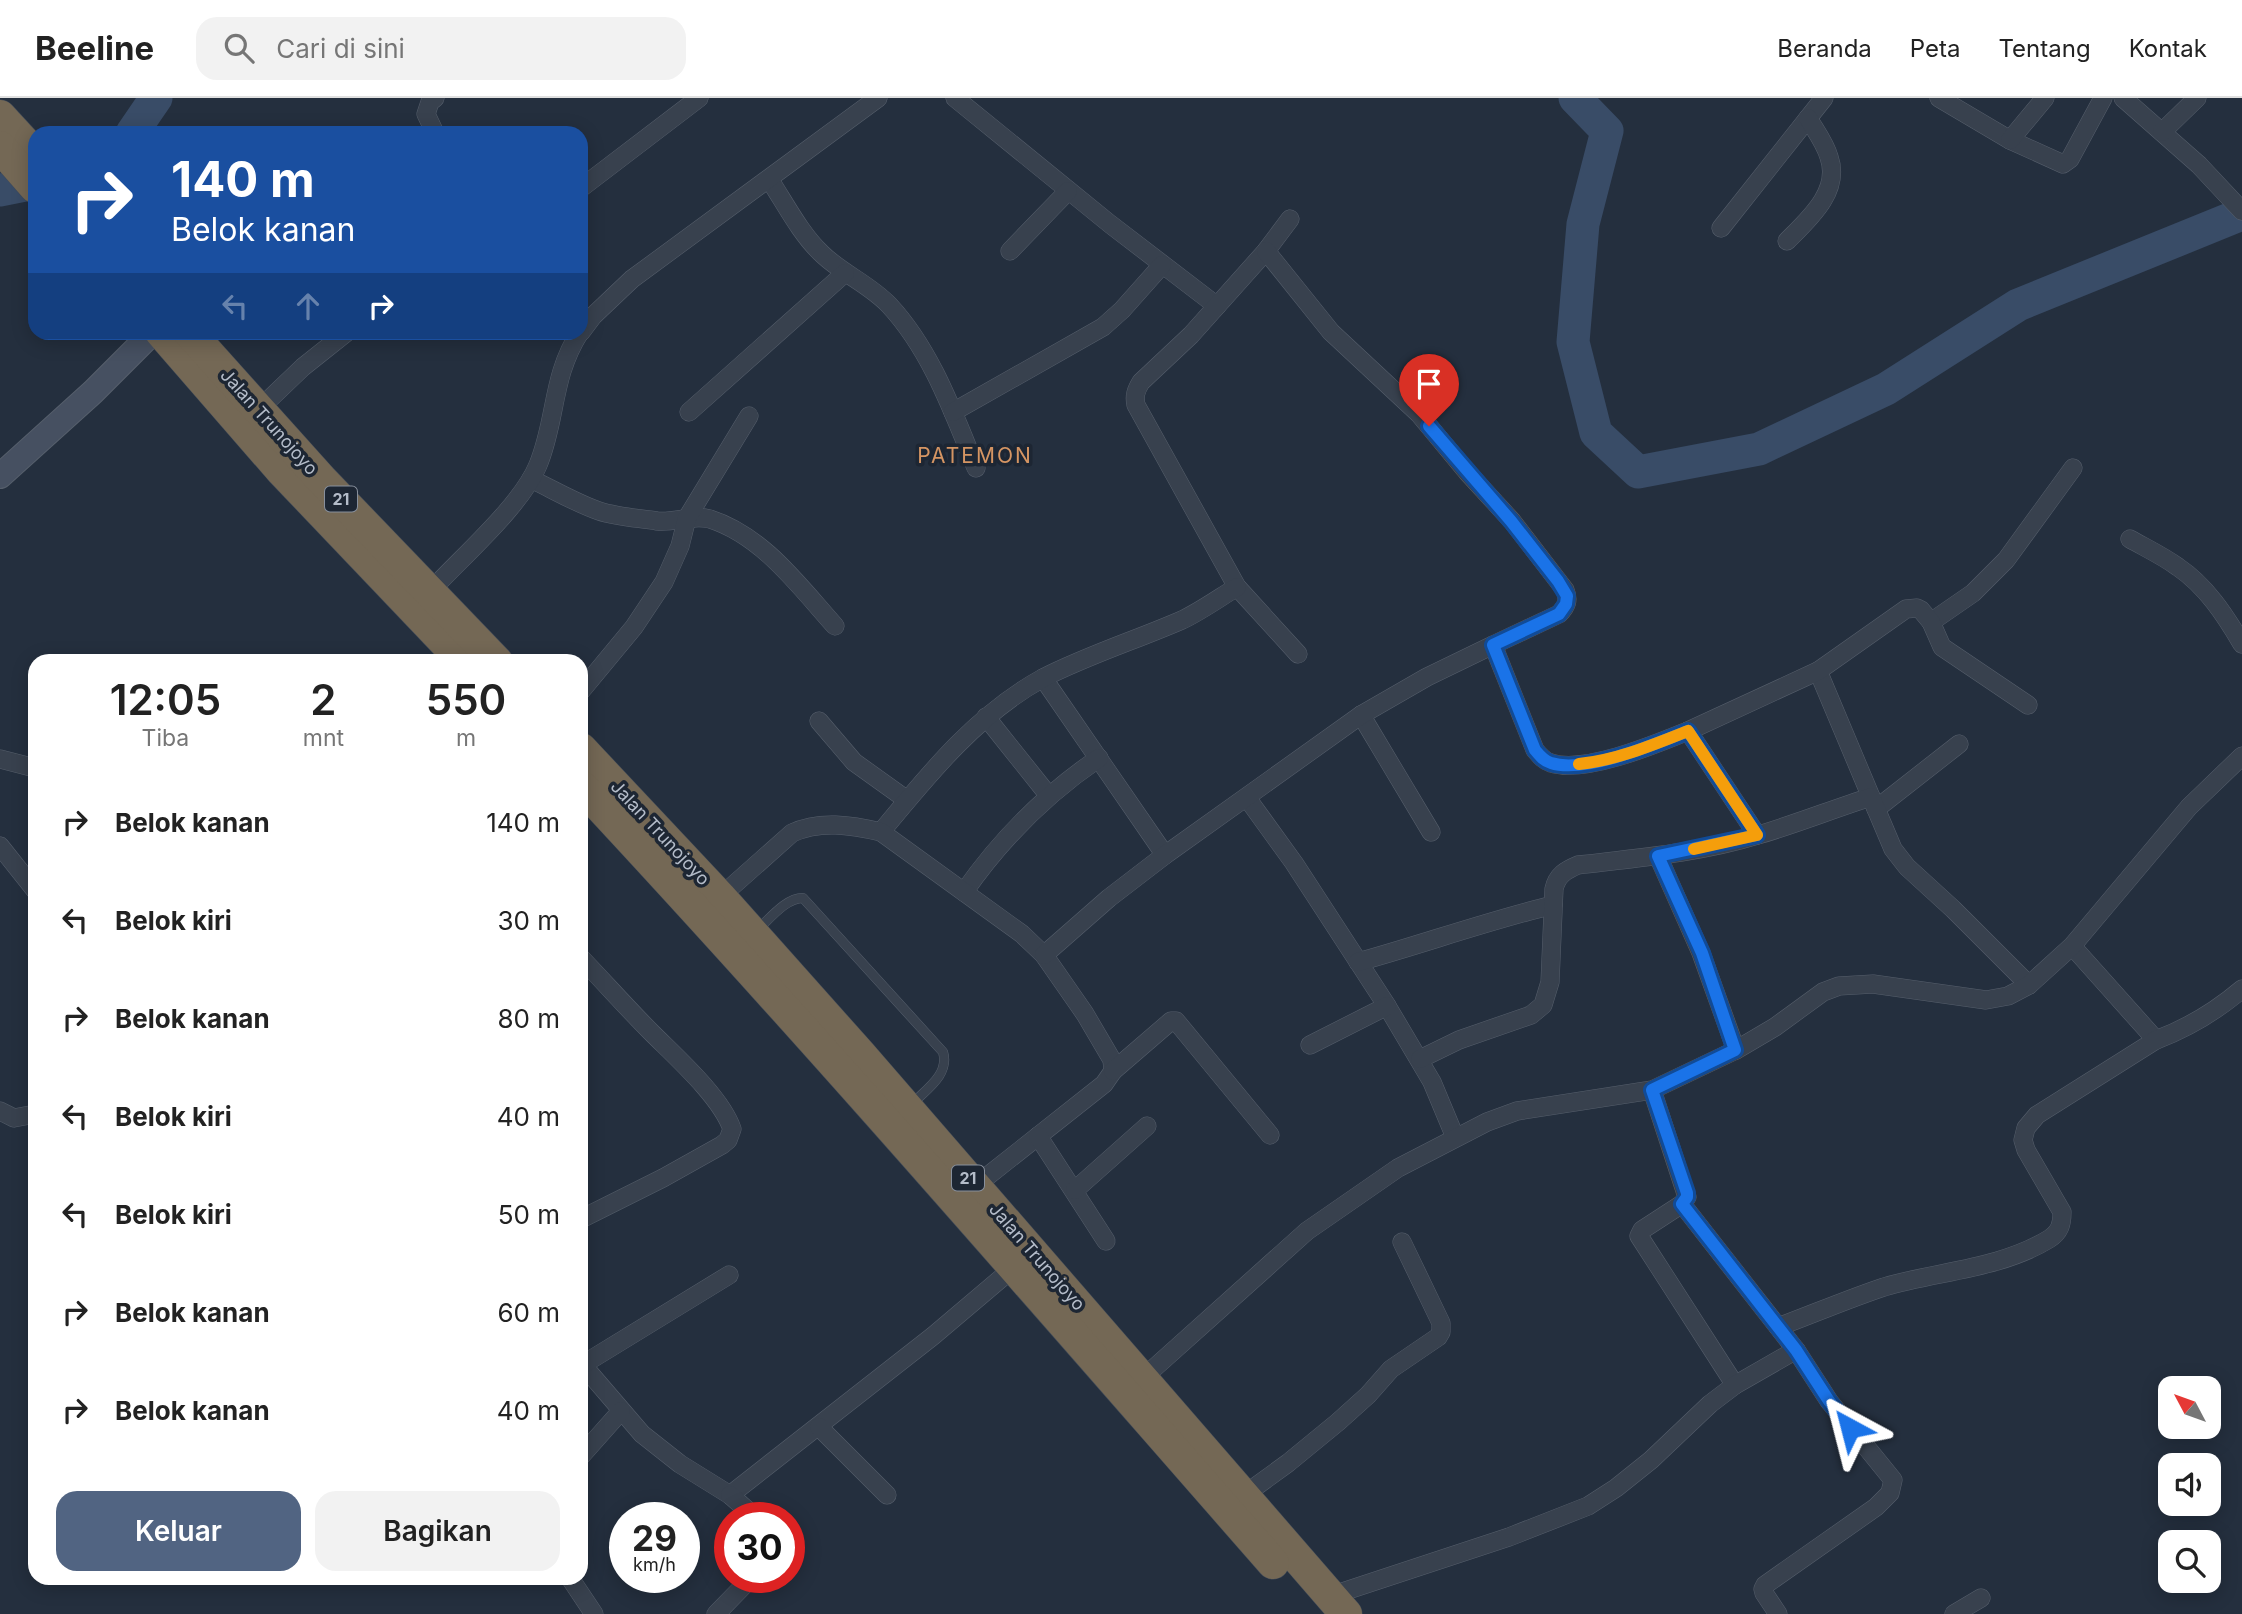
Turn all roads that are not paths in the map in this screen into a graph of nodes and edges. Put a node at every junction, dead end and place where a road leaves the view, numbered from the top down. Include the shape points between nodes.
1 (435, 98) edge
2 (699, 98) edge
3 (878, 98) edge
4 (955, 98) edge
5 (1939, 98) edge
6 (2045, 98) edge
7 (2103, 98) edge
8 (2123, 98) edge
9 (2197, 98) edge
10 (1813, 106) edge
11 (0, 116) edge
12 (432, 126) edge
13 (2162, 132) junction
14 (2010, 140) junction
15 (24, 161) edge
16 (769, 179) junction
17 (588, 183) edge
18 (1068, 191) junction
19 (2242, 211) edge
20 (1290, 219) dead end
21 (1721, 228) dead end
22 (1787, 241) dead end
23 (1010, 251) dead end
24 (1266, 251) junction
25 (1162, 265) junction
26 (845, 273) junction
27 (1217, 306) junction
28 (588, 323) edge
29 (148, 340) edge
30 (157, 340) edge
31 (195, 340) edge
32 (337, 340) edge
33 (576, 340) edge
34 (689, 412) dead end
35 (953, 412) junction
36 (749, 416) dead end
37 (250, 418) junction
38 (976, 468) dead end
39 (2073, 468) dead end
40 (0, 476) edge
41 (531, 479) junction
42 (687, 518) junction
43 (2130, 539) dead end
44 (1237, 587) junction
45 (422, 600) junction
46 (1931, 622) junction
47 (835, 626) dead end
48 (2242, 644) edge
49 (1493, 645) junction
50 (459, 654) edge
51 (487, 654) edge
52 (1298, 654) dead end
53 (1818, 671) junction
54 (1044, 678) junction
55 (588, 683) edge
56 (2028, 705) dead end
57 (1361, 715) junction
58 (986, 717) junction
59 (819, 721) dead end
60 (1688, 731) junction
61 (1959, 744) dead end
62 (588, 756) edge
63 (2242, 757) edge
64 (1100, 758) junction
65 (0, 759) edge
66 (28, 766) edge
67 (588, 793) edge
68 (1049, 796) junction
69 (1247, 798) junction
70 (907, 800) junction
71 (1873, 803) junction
72 (881, 832) junction
73 (1431, 832) dead end
74 (1757, 835) junction
75 (0, 846) edge
76 (1165, 855) junction
77 (1658, 856) junction
78 (28, 881) edge
79 (964, 892) junction
80 (720, 897) junction
81 (1553, 905) junction
82 (743, 943) junction
83 (2072, 946) junction
84 (1044, 955) junction
85 (1358, 962) junction
86 (588, 978) edge
87 (2029, 985) junction
88 (2242, 989) edge
89 (1387, 1006) junction
90 (2156, 1040) junction
91 (1310, 1045) dead end
92 (1735, 1050) junction
93 (1420, 1059) junction
94 (1113, 1071) junction
95 (1652, 1090) junction
96 (0, 1111) edge
97 (28, 1115) edge
98 (899, 1117) junction
99 (1147, 1126) dead end
100 (1270, 1135) dead end
101 (1038, 1136) junction
102 (1455, 1137) junction
103 (975, 1186) junction
104 (1075, 1190) junction
105 (1682, 1204) junction
106 (588, 1216) edge
107 (1106, 1241) dead end
108 (1402, 1242) dead end
109 (1023, 1259) junction
110 (729, 1275) dead end
111 (1778, 1327) junction
112 (1796, 1350) junction
113 (588, 1360) edge
114 (588, 1371) edge
115 (1143, 1378) junction
116 (1735, 1385) junction
117 (621, 1411) junction
118 (819, 1427) junction
119 (588, 1448) edge
120 (730, 1495) junction
121 (887, 1495) dead end
122 (1244, 1495) junction
123 (738, 1502) edge
124 (575, 1585) edge
125 (736, 1593) edge
126 (1981, 1598) dead end
127 (1331, 1608) edge
128 (594, 1614) edge
129 (716, 1614) edge
130 (1778, 1614) edge
131 (1954, 1614) edge

1 - 12 street via 426,114
2 - 17 street
3 - 16 street
4 - 18 street
5 - 14 street
6 - 14 street
7 - 14 street via 2064,164
8 - 13 street
9 - 13 street
10 - 21 street
10 - 22 street via 1829,156 1831,183 1817,209
11 - 15 highway
13 - 19 street
16 - 26 street via 814,246
16 - 28 street via 632,279
18 - 23 street
18 - 25 street
20 - 24 street
24 - 27 street
24 - 49 street via 1331,332 1419,414 1565,590 1568,600 1559,614
25 - 27 street
25 - 35 street via 1103,327
26 - 34 street
26 - 35 street via 890,306 928,360
27 - 44 street via 1151,370 1136,389 1135,399
29 - 40 main road
30 - 37 highway, Jalan Trunojoyo / 21
31 - 37 highway, Jalan Trunojoyo / 21
32 - 37 street
33 - 41 street via 566,355
35 - 38 street
36 - 42 street
37 - 45 highway, Jalan Trunojoyo / 21
39 - 46 street via 2006,560 1973,593
41 - 42 street via 601,512 660,521
41 - 45 street
42 - 47 street via 710,519 759,546
42 - 55 street via 664,582
43 - 48 street via 2193,578
44 - 52 street
44 - 54 street via 1184,619
45 - 50 highway, Jalan Trunojoyo / 21
45 - 51 highway, Jalan Trunojoyo / 21
46 - 53 street via 1921,610 1906,609
46 - 56 street via 1942,647
49 - 57 street
49 - 60 street via 1535,750 1548,763 1597,762
53 - 60 street
53 - 71 street
54 - 58 street
54 - 64 street
57 - 69 street
57 - 73 street
58 - 68 street
58 - 70 street
59 - 70 street via 854,762
60 - 74 street
61 - 71 street
62 - 80 highway, Jalan Trunojoyo / 21
63 - 83 street via 2189,807
64 - 68 street
64 - 76 street
65 - 66 street
67 - 82 highway, Jalan Trunojoyo / 21
68 - 79 street via 1004,841
69 - 76 street
69 - 85 street
70 - 72 street
71 - 74 street
71 - 87 street via 1906,867
72 - 79 street
72 - 80 street via 858,826 806,827 792,833
74 - 77 street
75 - 78 street
76 - 84 street
77 - 81 street via 1567,870 1555,883
77 - 92 street via 1702,953
79 - 84 street
80 - 82 highway, Jalan Trunojoyo / 21
81 - 85 street
81 - 93 street via 1550,982 1543,1005
82 - 98 highway, Jalan Trunojoyo / 21
82 - 98 lane via 787,904 803,898 943,1052 944,1070
83 - 87 street
83 - 90 street
84 - 94 street via 1086,1014 1112,1060
85 - 89 street
86 - 106 street via 690,1072 732,1131 722,1145
87 - 92 street via 1986,1000 1873,984 1839,986
88 - 90 street via 2200,1019
89 - 91 street
89 - 93 street
90 - 111 street via 2037,1115 2026,1128 2026,1150 2062,1212 2059,1231 2050,1238 1966,1269 1885,1287
92 - 95 street
93 - 102 street
94 - 100 street via 1176,1021
94 - 101 street via 1104,1084
95 - 102 street via 1517,1111
95 - 105 street via 1687,1193
96 - 97 street via 14,1118
98 - 103 highway, Jalan Trunojoyo / 21
98 - 109 highway, Jalan Trunojoyo / 21
99 - 104 street
101 - 103 street
101 - 104 street
102 - 115 street via 1398,1168 1307,1231
103 - 109 highway, Jalan Trunojoyo / 21
104 - 107 street
105 - 111 street
105 - 116 street via 1639,1236
108 - 122 street via 1441,1323 1438,1337 1391,1369 1338,1422
109 - 115 highway, Jalan Trunojoyo / 21
109 - 118 street
109 - 127 highway, Jalan Trunojoyo / 21
110 - 113 street
111 - 112 street
112 - 116 street
112 - 130 street via 1829,1401 1894,1483 1876,1507 1765,1585
114 - 117 street
115 - 122 highway, Jalan Trunojoyo / 21
116 - 127 street via 1633,1474 1588,1506
117 - 119 street
117 - 120 street via 660,1449
118 - 120 street
118 - 121 street
120 - 123 street
122 - 127 highway, Jalan Trunojoyo / 21
124 - 128 street
125 - 129 street
126 - 131 street

